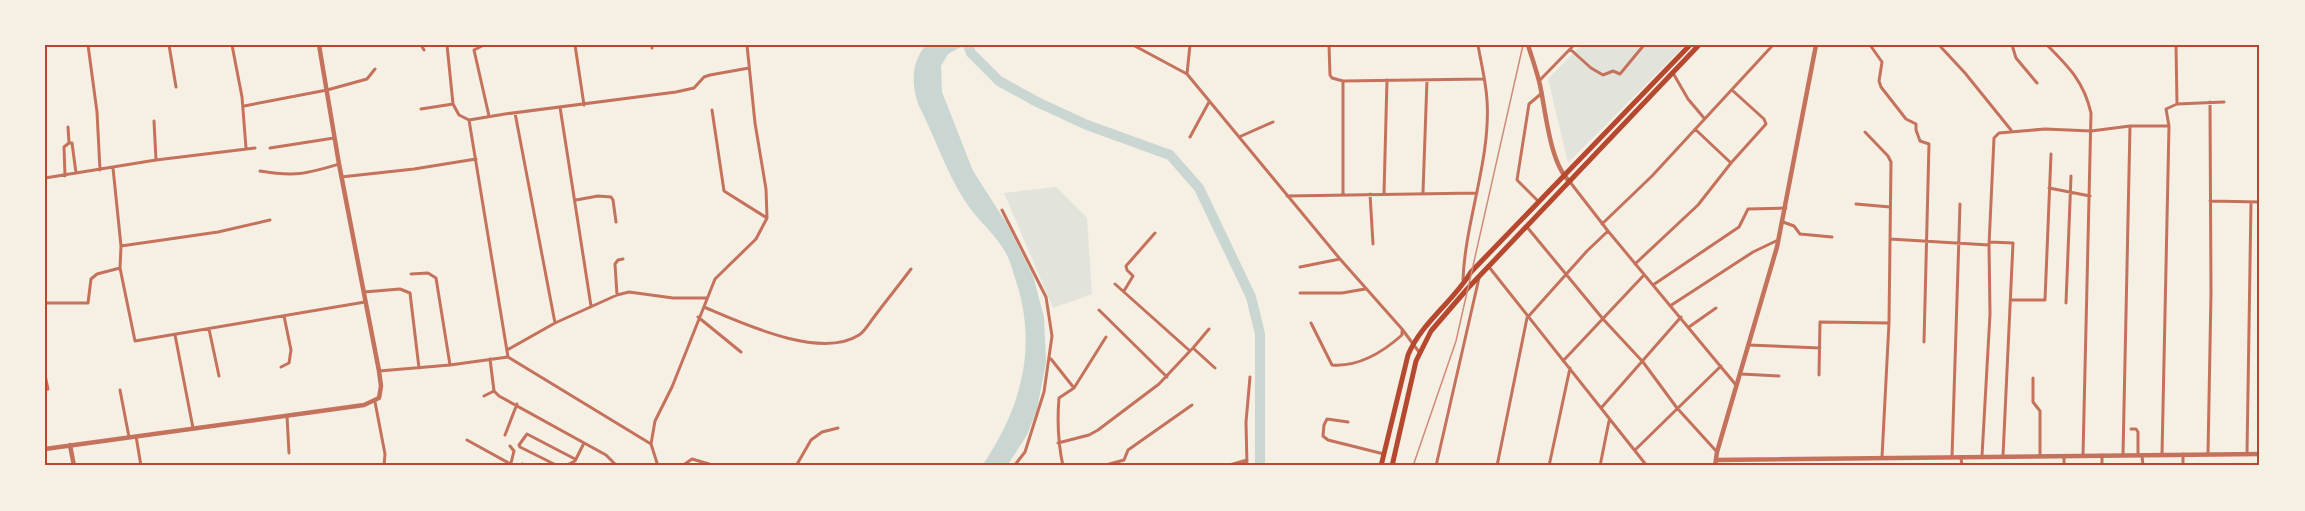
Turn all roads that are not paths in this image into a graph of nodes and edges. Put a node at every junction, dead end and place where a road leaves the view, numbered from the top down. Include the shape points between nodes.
1 (88, 45) edge
2 (169, 45) edge
3 (232, 45) edge
4 (319, 45) edge
5 (421, 45) edge
6 (447, 45) edge
7 (484, 45) edge
8 (575, 45) edge
9 (747, 45) edge
10 (1133, 45) edge
11 (1190, 45) edge
12 (1329, 45) edge
13 (1478, 45) edge
14 (1528, 45) edge
15 (1574, 45) edge
16 (1644, 45) edge
17 (1773, 45) edge
18 (1816, 45) edge
19 (1870, 45) edge
20 (1938, 45) edge
21 (2012, 45) edge
22 (2047, 45) edge
23 (2176, 45) edge
24 (1694, 46) edge
25 (1570, 49) junction
26 (424, 50) dead end
27 (749, 68) junction
28 (375, 69) dead end
29 (1672, 73) junction
30 (1187, 74) junction
31 (1483, 79) junction
32 (1387, 80) junction
33 (1427, 80) junction
34 (1343, 81) junction
35 (1539, 81) junction
36 (2037, 83) dead end
37 (176, 87) dead end
38 (1731, 89) junction
39 (327, 90) junction
40 (1542, 93) junction
41 (1209, 102) junction
42 (2210, 102) junction
43 (2224, 102) dead end
44 (453, 104) junction
45 (2177, 104) junction
46 (584, 105) junction
47 (244, 106) junction
48 (561, 107) junction
49 (421, 109) dead end
50 (712, 110) dead end
51 (515, 113) junction
52 (489, 116) junction
53 (1704, 118) junction
54 (470, 120) junction
55 (154, 121) dead end
56 (1273, 122) dead end
57 (2130, 126) junction
58 (2169, 126) junction
59 (68, 127) dead end
60 (1695, 129) junction
61 (2091, 130) junction
62 (2012, 131) junction
63 (1864, 132) dead end
64 (1190, 137) dead end
65 (1239, 137) junction
66 (334, 138) junction
67 (69, 143) junction
68 (246, 148) junction
69 (255, 148) dead end
70 (270, 148) dead end
71 (2051, 154) dead end
72 (476, 159) junction
73 (156, 160) junction
74 (1731, 163) junction
75 (339, 164) junction
76 (113, 168) junction
77 (100, 170) junction
78 (260, 171) dead end
79 (76, 174) junction
80 (65, 176) junction
81 (1564, 176) junction
82 (2071, 176) dead end
83 (341, 177) junction
84 (45, 178) edge
85 (1570, 182) junction
86 (2049, 188) junction
87 (2070, 192) junction
88 (1423, 193) junction
89 (1477, 193) junction
90 (1343, 194) junction
91 (1384, 194) junction
92 (1370, 195) junction
93 (1287, 196) junction
94 (2090, 196) junction
95 (576, 200) junction
96 (2210, 201) junction
97 (2260, 201) edge
98 (1539, 202) junction
99 (2251, 202) junction
100 (1856, 204) dead end
101 (1960, 204) dead end
102 (1890, 207) junction
103 (1786, 208) junction
104 (1002, 210) dead end
105 (767, 218) junction
106 (270, 220) dead end
107 (616, 222) dead end
108 (1783, 222) junction
109 (1602, 224) junction
110 (1527, 227) junction
111 (1608, 231) junction
112 (1155, 233) dead end
113 (1832, 237) dead end
114 (1779, 239) junction
115 (1890, 239) junction
116 (1928, 242) junction
117 (1989, 243) junction
118 (1373, 244) dead end
119 (1958, 244) junction
120 (122, 246) junction
121 (622, 259) dead end
122 (1340, 259) junction
123 (1635, 264) junction
124 (1300, 267) dead end
125 (1489, 267) junction
126 (120, 268) junction
127 (911, 269) dead end
128 (411, 274) dead end
129 (1567, 274) junction
130 (1644, 275) junction
131 (1479, 277) junction
132 (1115, 284) dead end
133 (1463, 285) junction
134 (1653, 285) junction
135 (1365, 289) junction
136 (1124, 291) junction
137 (363, 292) junction
138 (1300, 293) dead end
139 (617, 295) junction
140 (706, 298) junction
141 (2011, 300) junction
142 (366, 302) junction
143 (45, 303) edge
144 (2066, 303) dead end
145 (591, 306) junction
146 (1670, 306) junction
147 (704, 307) junction
148 (1716, 308) dead end
149 (1099, 310) dead end
150 (284, 316) junction
151 (698, 317) junction
152 (1681, 317) junction
153 (1527, 318) junction
154 (1604, 320) junction
155 (555, 323) junction
156 (1311, 323) dead end
157 (1889, 323) junction
158 (1689, 327) junction
159 (209, 329) junction
160 (1209, 329) dead end
161 (1402, 329) junction
162 (175, 335) junction
163 (1107, 337) dead end
164 (1924, 342) dead end
165 (1413, 343) junction
166 (1748, 345) junction
167 (1820, 348) junction
168 (506, 350) junction
169 (1192, 350) junction
170 (741, 352) dead end
171 (1419, 352) junction
172 (507, 357) junction
173 (1051, 358) junction
174 (490, 359) junction
175 (1563, 361) junction
176 (1643, 362) junction
177 (450, 365) junction
178 (1721, 366) junction
179 (281, 367) dead end
180 (420, 368) junction
181 (1215, 368) dead end
182 (1570, 368) junction
183 (379, 371) junction
184 (1740, 374) junction
185 (45, 375) edge
186 (1819, 375) dead end
187 (219, 376) dead end
188 (1167, 376) junction
189 (1250, 376) dead end
190 (1779, 376) dead end
191 (2033, 378) dead end
192 (1737, 385) junction
193 (1074, 388) junction
194 (45, 390) edge
195 (120, 390) dead end
196 (494, 391) junction
197 (484, 396) dead end
198 (375, 402) junction
199 (517, 404) junction
200 (1192, 405) dead end
201 (1602, 407) junction
202 (1677, 408) junction
203 (287, 416) junction
204 (1610, 419) junction
205 (1348, 422) dead end
206 (193, 428) junction
207 (838, 428) dead end
208 (2131, 429) dead end
209 (505, 435) dead end
210 (136, 436) junction
211 (129, 437) junction
212 (467, 440) dead end
213 (584, 443) junction
214 (1058, 443) junction
215 (651, 444) junction
216 (70, 445) junction
217 (510, 446) dead end
218 (45, 449) edge
219 (1635, 450) junction
220 (1717, 452) junction
221 (290, 453) dead end
222 (1384, 454) junction
223 (2183, 454) junction
224 (2208, 454) junction
225 (2247, 454) junction
226 (2260, 454) edge
227 (2083, 455) junction
228 (2102, 455) junction
229 (2123, 455) junction
230 (2140, 455) junction
231 (2162, 455) junction
232 (1982, 456) junction
233 (2003, 456) junction
234 (2040, 456) junction
235 (2064, 456) junction
236 (1882, 457) junction
237 (1903, 457) junction
238 (1952, 457) junction
239 (1961, 457) junction
240 (1782, 458) junction
241 (1821, 458) junction
242 (575, 459) junction
243 (1717, 459) junction
244 (1247, 460) junction
245 (709, 464) dead end
246 (514, 465) edge
247 (74, 466) edge
248 (141, 466) edge
249 (384, 466) edge
250 (528, 466) edge
251 (558, 466) edge
252 (565, 466) edge
253 (617, 466) edge
254 (658, 466) edge
255 (682, 466) edge
256 (751, 466) edge
257 (759, 466) edge
258 (796, 466) edge
259 (1014, 466) edge
260 (1063, 466) edge
261 (1102, 466) edge
262 (1226, 466) edge
263 (1247, 466) edge
264 (1381, 466) edge
265 (1392, 466) edge
266 (1436, 466) edge
267 (1497, 466) edge
268 (1549, 466) edge
269 (1600, 466) edge
270 (1647, 466) edge
271 (1715, 466) edge
272 (1781, 466) edge
273 (1821, 466) edge
274 (1903, 466) edge
275 (1962, 466) edge
276 (2064, 466) edge
277 (2102, 466) edge
278 (2143, 466) edge
279 (2183, 466) edge

1 - 77 street
2 - 37 street
3 - 47 street
4 - 39 street
5 - 26 street
6 - 44 street
7 - 52 street via 474,50
8 - 46 street
9 - 27 street
10 - 30 street
11 - 30 street
12 - 34 street via 1330,75
13 - 31 street
14 - 35 street
15 - 25 street
16 - 25 street via 1620,74 1613,71 1604,75
17 - 38 street
18 - 103 street
19 - 116 street via 1882,62 1881,87 1906,119 1916,124 1920,141 1929,144
20 - 62 street
21 - 36 street via 2016,58
22 - 61 street via 2083,87 2091,113
23 - 45 street
24 - 29 main road
24 - 81 main road
25 - 35 street
27 - 46 street via 704,77 689,90
27 - 105 street
28 - 39 street via 367,79
29 - 53 street
29 - 85 main road
30 - 41 street
31 - 33 street
31 - 89 street via 1487,100
32 - 33 street
32 - 34 street
32 - 91 street
33 - 88 street
34 - 90 street
35 - 40 street
38 - 53 street
38 - 74 street via 1766,121
39 - 47 street
39 - 66 street
40 - 81 street via 1556,160
40 - 98 street via 1529,104 1517,180
41 - 64 street
41 - 65 street
42 - 43 street
42 - 45 street
42 - 96 street
44 - 49 street
44 - 54 street via 459,115
45 - 58 street via 2166,109
46 - 48 street
47 - 68 street
48 - 51 street
48 - 95 street
50 - 105 street via 724,191
51 - 52 street
51 - 155 street
52 - 54 street
53 - 60 street
54 - 72 street
55 - 73 street
56 - 65 street
57 - 58 street
57 - 61 street
57 - 229 street
58 - 231 street
59 - 67 street
60 - 74 street
60 - 109 street
61 - 62 street
61 - 94 street
62 - 117 street via 1994,138
63 - 102 street via 1891,160
65 - 93 street
66 - 70 street
66 - 75 street
67 - 79 street
67 - 80 street via 64,147
68 - 69 street
68 - 73 street
71 - 86 street
72 - 83 street
72 - 168 street
73 - 76 street
74 - 123 street via 1698,205
75 - 78 street via 302,175
75 - 83 street
76 - 77 street
76 - 120 street
77 - 79 street
79 - 80 street
80 - 84 street
81 - 85 street
81 - 98 main road
82 - 87 street
83 - 137 street
85 - 109 street
85 - 110 main road
86 - 87 street
86 - 141 street via 2045,300
87 - 94 street
87 - 144 street
88 - 89 street
88 - 91 street
89 - 133 street
90 - 92 street
90 - 93 street
91 - 92 street
92 - 118 street
93 - 122 street
94 - 227 street
95 - 107 street via 611,196
95 - 145 street
96 - 99 street
96 - 224 street
97 - 99 street
98 - 133 main road
99 - 225 street
100 - 102 street
101 - 119 street
102 - 115 street
103 - 108 street
103 - 134 street via 1748,209 1739,227
104 - 173 street via 1047,297
105 - 140 street via 756,239 720,272
106 - 120 street
108 - 113 street via 1794,226 1800,234
108 - 114 street
109 - 111 street
110 - 125 main road
110 - 129 street
111 - 123 street
111 - 129 street
112 - 136 street via 1126,266 1133,278
114 - 146 street
114 - 166 street
115 - 116 street
115 - 157 street
116 - 119 street
116 - 164 street
117 - 119 street
117 - 141 street via 2013,243
117 - 232 street via 1990,314
119 - 238 street
120 - 126 street
121 - 139 street via 615,264
122 - 124 street
122 - 135 street
123 - 130 street
125 - 131 main road
125 - 153 street
126 - 143 street via 91,279 88,303
126 - 162 street via 135,341
127 - 147 street via 861,334 845,341 790,340
128 - 177 street via 428,273 436,278
129 - 153 street
129 - 154 street
130 - 134 street
130 - 154 street
131 - 171 main road via 1441,318
131 - 266 street
132 - 136 street
133 - 165 main road
134 - 146 street
135 - 138 street
135 - 161 street
136 - 169 street
137 - 142 street
137 - 180 street via 400,289 410,293
139 - 140 street via 629,292
139 - 145 street
140 - 147 street
141 - 233 street
142 - 150 street
142 - 183 street
145 - 155 street
146 - 152 street
147 - 151 street
148 - 158 street
149 - 188 street
150 - 159 street
150 - 179 street via 291,355
151 - 170 street
151 - 215 street via 690,345 655,421
152 - 158 street
152 - 176 street
153 - 175 street
153 - 267 street
154 - 175 street
154 - 176 street
155 - 168 street
156 - 161 street via 1328,360 1338,366 1369,358 1387,348 1402,335
157 - 167 street via 1820,322
157 - 236 street
158 - 178 street
159 - 162 street
159 - 187 street
160 - 169 street
161 - 165 street
162 - 206 street
163 - 193 street
165 - 171 street
165 - 222 main road via 1401,377
166 - 167 street
166 - 184 street
167 - 186 street
168 - 172 street
169 - 181 street
169 - 188 street
171 - 265 main road
172 - 174 street
172 - 215 street
173 - 193 street
173 - 259 street via 1025,452
174 - 177 street
174 - 196 street
175 - 182 street
176 - 201 street
176 - 202 street
177 - 180 street
178 - 192 street
178 - 202 street
180 - 183 street
182 - 201 street
182 - 268 street
183 - 198 street via 381,393
184 - 190 street
184 - 192 street
185 - 194 street
188 - 214 street via 1098,430
189 - 244 street
191 - 234 street via 2033,402 2040,411
192 - 220 street
193 - 214 street via 1059,398
195 - 211 street
196 - 197 street
196 - 199 street
198 - 203 street
198 - 249 street
199 - 209 street
199 - 213 street
200 - 261 street via 1128,450 1124,460
201 - 204 street
202 - 219 street
202 - 220 street
203 - 206 street
203 - 221 street
204 - 219 street
204 - 269 street
205 - 222 street via 1327,419 1323,436
206 - 210 street
207 - 258 street via 811,440
208 - 230 street via 2138,432
210 - 211 street
210 - 248 street
211 - 216 street
212 - 246 street
213 - 242 street
213 - 253 street
214 - 260 street
215 - 254 street
216 - 218 street
216 - 247 street
217 - 246 street
219 - 270 street
220 - 243 street
222 - 264 main road
223 - 224 street
223 - 231 street
223 - 279 street
224 - 225 street
225 - 226 street
227 - 228 street
227 - 235 street
228 - 229 street
228 - 277 street
229 - 230 street
230 - 231 street
230 - 278 street
232 - 233 street
232 - 239 street
233 - 234 street
234 - 235 street
235 - 276 street
236 - 237 street
236 - 241 street
237 - 238 street
237 - 274 street
238 - 239 street
239 - 275 street
240 - 241 street
240 - 243 street
240 - 272 street
241 - 273 street
242 - 251 street via 527,434 519,444
242 - 252 street
243 - 271 street
244 - 262 street
244 - 263 street
245 - 255 street via 692,459
246 - 250 street
256 - 257 street

